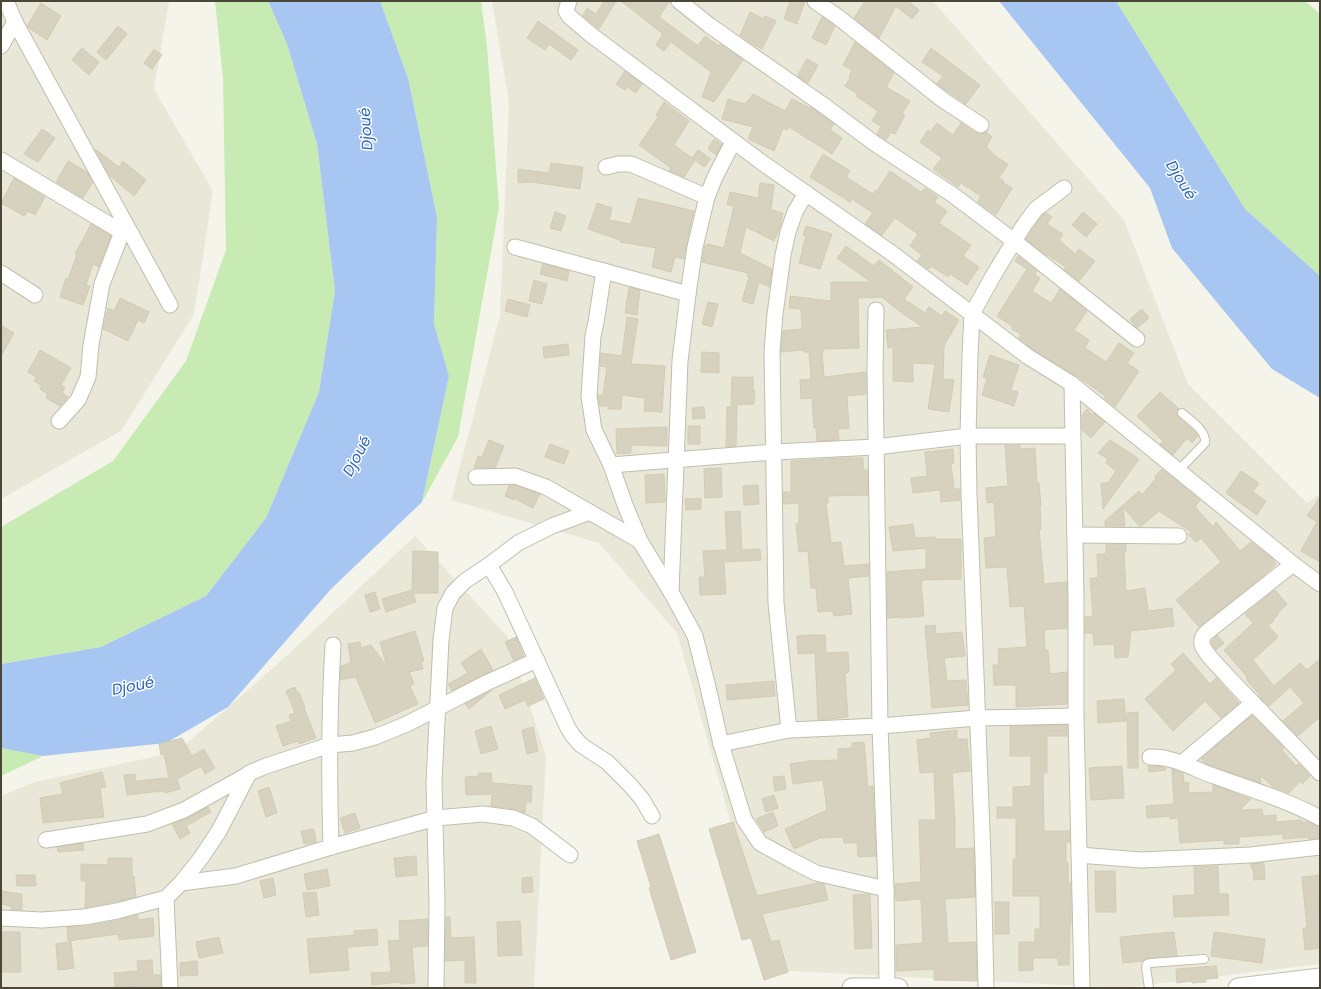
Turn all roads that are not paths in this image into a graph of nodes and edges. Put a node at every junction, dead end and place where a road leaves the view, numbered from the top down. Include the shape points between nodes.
1 (6, 1) edge
2 (569, 1) edge
3 (679, 1) edge
4 (815, 1) edge
5 (15, 22) junction
6 (2, 43) edge
7 (981, 125) dead end
8 (733, 142) junction
9 (1, 160) edge
10 (606, 167) dead end
11 (1064, 188) dead end
12 (806, 193) junction
13 (707, 198) junction
14 (127, 234) junction
15 (1014, 241) junction
16 (515, 247) dead end
17 (604, 271) junction
18 (1, 274) edge
19 (34, 294) dead end
20 (688, 294) junction
21 (170, 305) dead end
22 (876, 310) dead end
23 (972, 314) junction
24 (1137, 339) dead end
25 (1072, 384) junction
26 (1182, 413) dead end
27 (59, 421) dead end
28 (968, 436) junction
29 (1072, 436) junction
30 (876, 448) junction
31 (774, 452) junction
32 (676, 459) junction
33 (610, 465) junction
34 (1178, 471) junction
35 (476, 477) dead end
36 (590, 512) junction
37 (1075, 535) junction
38 (1179, 536) dead end
39 (640, 541) junction
40 (1293, 564) junction
41 (489, 565) junction
42 (1320, 584) edge
43 (671, 592) junction
44 (333, 645) dead end
45 (537, 660) junction
46 (1253, 703) junction
47 (437, 709) junction
48 (1076, 716) junction
49 (977, 718) junction
50 (880, 726) junction
51 (789, 730) junction
52 (721, 744) junction
53 (330, 745) junction
54 (1150, 757) dead end
55 (1182, 763) junction
56 (250, 773) junction
57 (1320, 773) edge
58 (652, 816) dead end
59 (436, 818) junction
60 (1320, 818) edge
61 (46, 840) dead end
62 (332, 847) junction
63 (1320, 848) edge
64 (570, 855) dead end
65 (1079, 855) junction
66 (181, 883) junction
67 (886, 890) junction
68 (166, 898) junction
69 (1, 918) edge
70 (1204, 959) dead end
71 (1320, 978) edge
72 (1247, 987) edge
73 (170, 988) edge
74 (436, 988) edge
75 (852, 988) edge
76 (887, 988) edge
77 (898, 988) edge
78 (986, 988) edge
79 (1082, 988) edge
80 (1149, 988) edge

1 - 5 street
2 - 8 street via 566,11 577,24
3 - 15 street via 709,25 874,143 953,195
4 - 7 street via 944,100
5 - 6 street
5 - 14 street
8 - 12 street
8 - 13 street
9 - 14 street
10 - 13 street via 630,164
11 - 15 street via 1036,209
12 - 23 street
12 - 31 street via 795,212 788,232 775,314 772,351
13 - 20 street via 695,247
14 - 21 street
14 - 27 street via 102,284 88,377 78,400
15 - 23 street
15 - 24 street
16 - 17 street
17 - 20 street
17 - 33 street via 593,336 588,396 594,430
18 - 19 street
20 - 32 street via 680,361
22 - 30 street
23 - 25 street via 1027,356
23 - 28 street
25 - 29 street
25 - 34 street
26 - 34 lane via 1203,433 1205,443
28 - 29 street
28 - 30 street
28 - 49 street
29 - 37 street
30 - 31 street
30 - 50 street
31 - 32 street
31 - 51 street via 776,603
32 - 33 street
32 - 43 street
33 - 39 street
34 - 40 street
35 - 36 street via 515,476 546,487
36 - 39 street
36 - 41 street via 552,526 518,543
37 - 38 street
37 - 48 street
39 - 43 street
40 - 42 street
40 - 46 street via 1203,636 1203,647 1209,656
41 - 45 street via 505,592
41 - 47 street via 465,581 453,593 445,608
43 - 52 street via 695,636
44 - 53 street
45 - 47 street
45 - 58 street via 573,736 607,762 631,786
46 - 55 street
46 - 57 street
47 - 53 street via 375,737 353,743
47 - 59 street via 434,782
48 - 49 street
48 - 65 street
49 - 50 street
49 - 78 street
50 - 51 street
50 - 67 street
51 - 52 street
52 - 67 street via 744,819 760,843 816,873
53 - 56 street
53 - 62 street
54 - 55 street via 1167,758
55 - 60 street
56 - 61 street via 184,810 147,824
56 - 66 street via 219,831
59 - 62 street
59 - 64 street via 482,814 513,818 532,826
59 - 74 street
62 - 66 street via 236,876
63 - 65 street via 1251,855 1141,860
65 - 79 street
66 - 68 street
67 - 76 street
68 - 69 street via 84,918
68 - 73 street
70 - 80 lane via 1147,964
71 - 72 street
75 - 76 street
76 - 77 street

